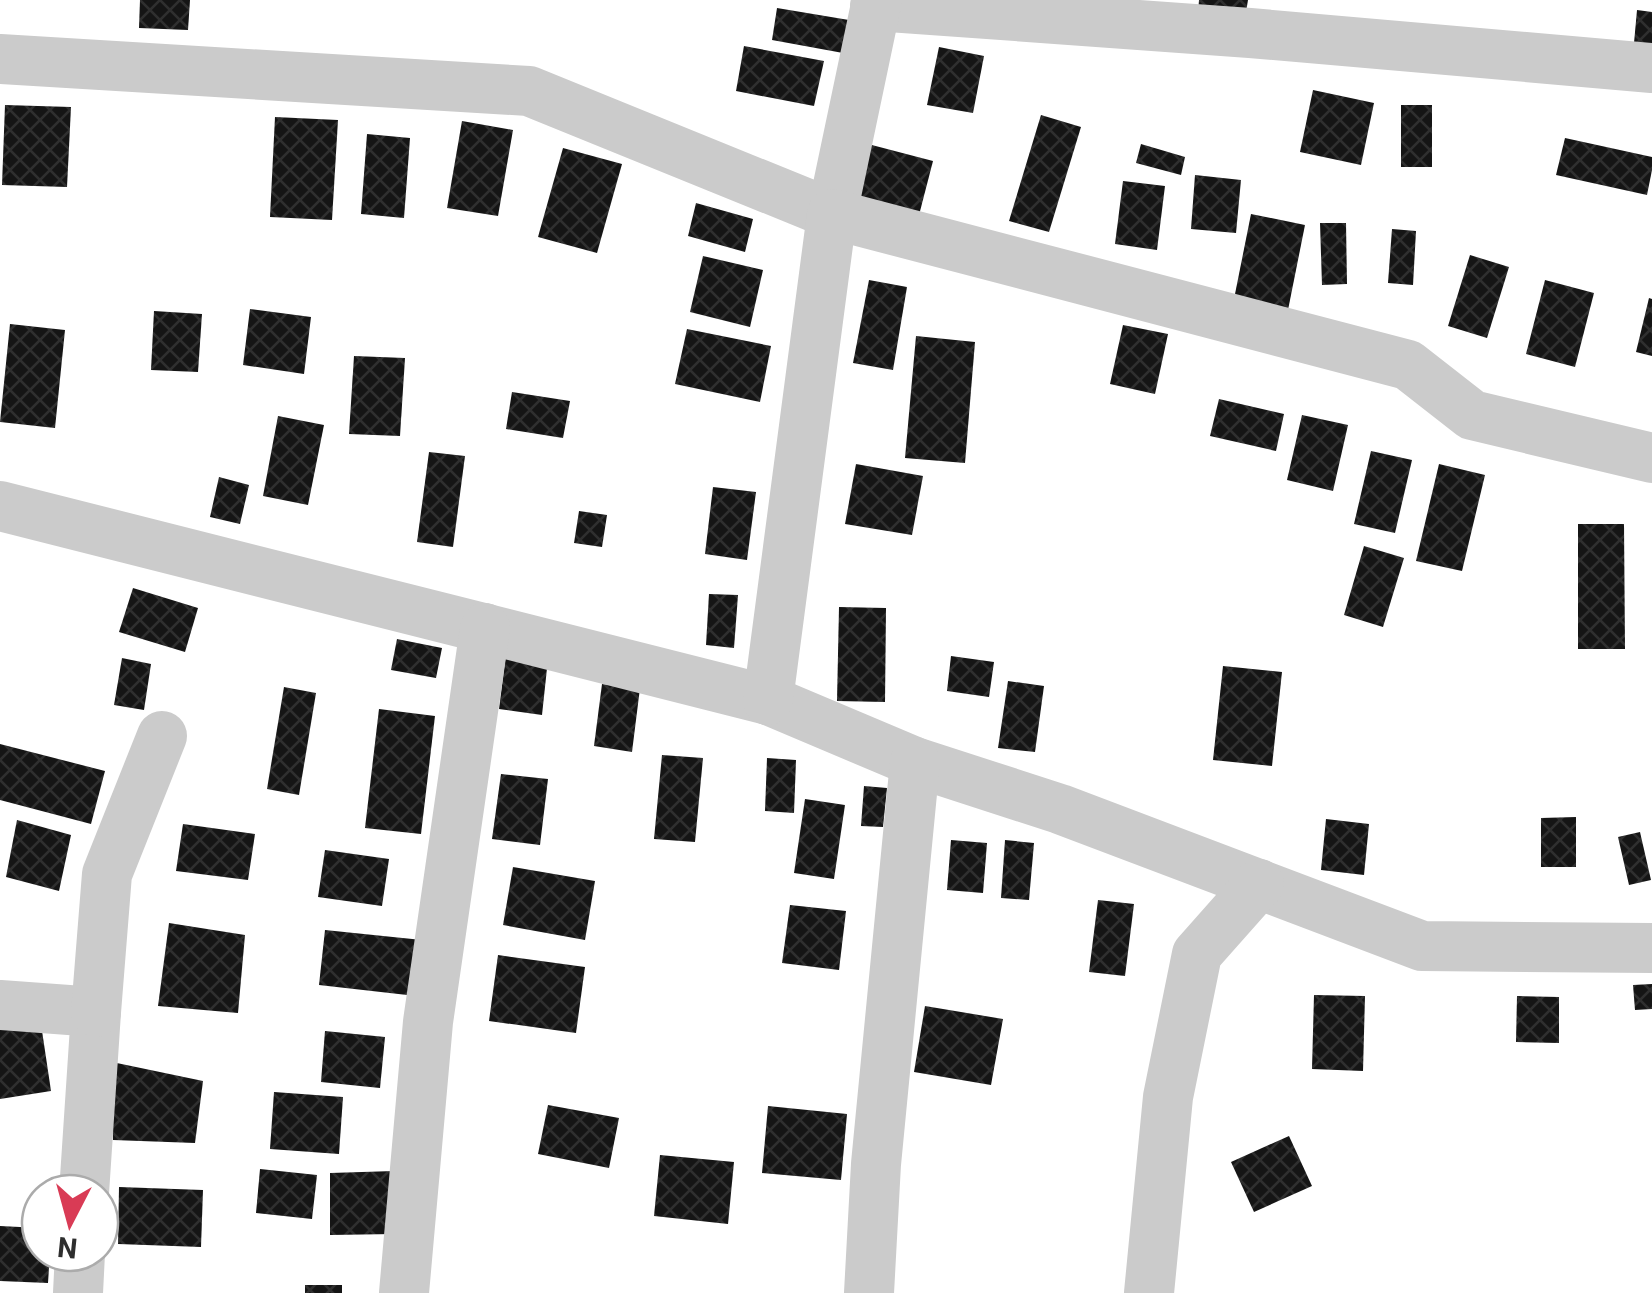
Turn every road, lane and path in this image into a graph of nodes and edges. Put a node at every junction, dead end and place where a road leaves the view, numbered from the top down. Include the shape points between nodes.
1 (876, 3) edge
2 (0, 59) edge
3 (1652, 68) edge
4 (832, 214) junction
5 (1652, 458) edge
6 (0, 506) edge
7 (485, 628) junction
8 (768, 700) junction
9 (162, 736) dead end
10 (915, 762) junction
11 (1259, 884) junction
12 (1652, 948) edge
13 (0, 1005) edge
14 (96, 1012) junction
15 (85, 1173) edge
16 (404, 1293) edge
17 (869, 1293) edge
18 (1149, 1293) edge

1 - 3 street
1 - 4 street
2 - 4 street via 529,91
4 - 5 street via 1408,365 1472,416
4 - 8 street
6 - 7 street
7 - 8 street
7 - 16 street via 428,1022
8 - 10 street
9 - 14 street via 107,874
10 - 11 street
10 - 17 street
11 - 12 street via 1422,946
11 - 18 street via 1198,954 1168,1097
13 - 14 street
14 - 15 street

